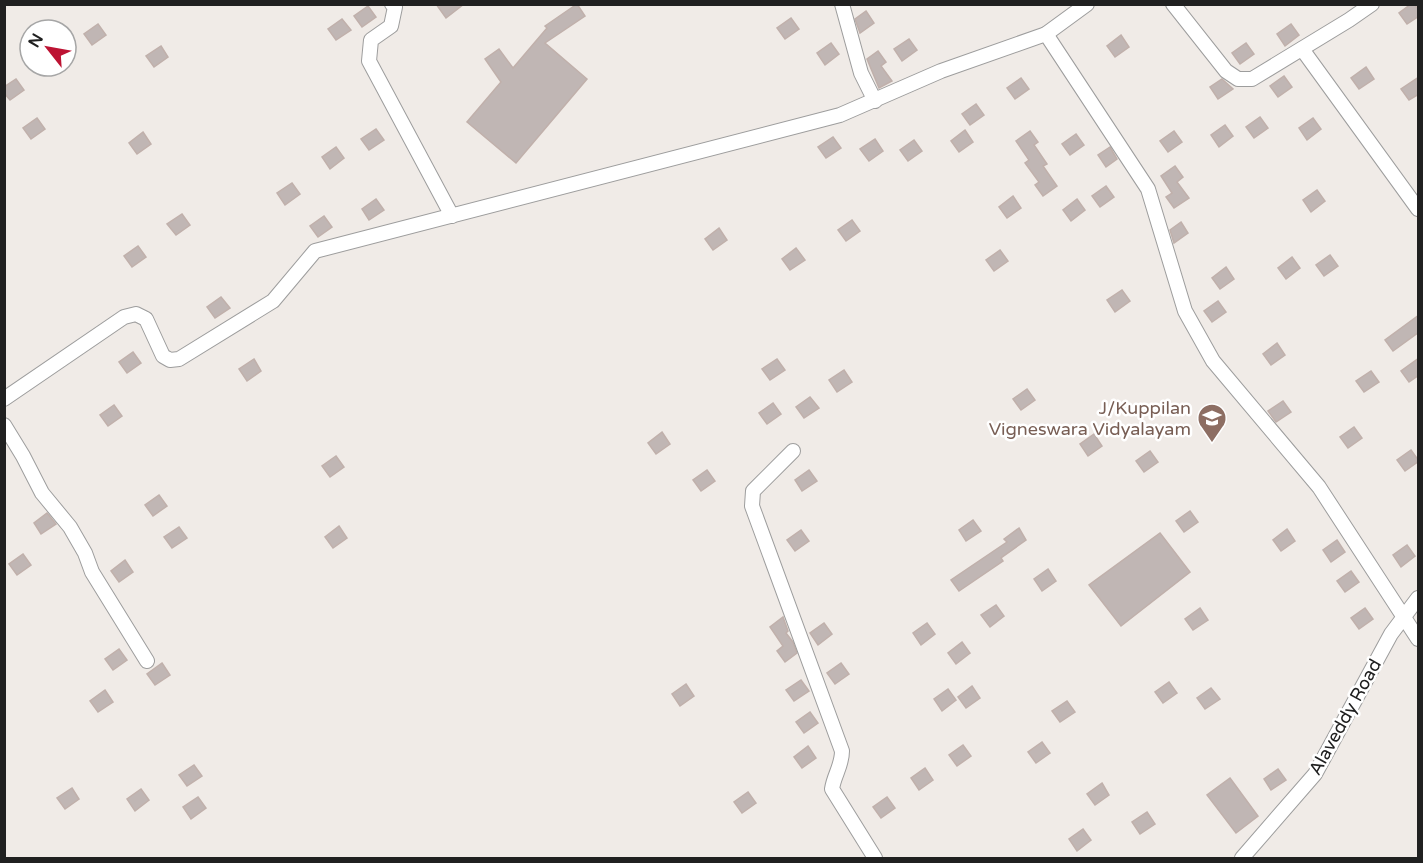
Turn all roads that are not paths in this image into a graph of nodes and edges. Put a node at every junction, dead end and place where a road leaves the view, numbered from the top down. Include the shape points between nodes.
1 (392, 4) edge
2 (842, 4) edge
3 (1087, 4) edge
4 (1173, 4) edge
5 (1372, 4) edge
6 (1046, 34) junction
7 (1302, 49) junction
8 (875, 101) junction
9 (1419, 209) edge
10 (452, 216) junction
11 (4, 399) edge
12 (4, 425) edge
13 (793, 451) dead end
14 (1419, 598) edge
15 (1405, 616) junction
16 (1419, 639) edge
17 (147, 661) dead end
18 (875, 858) edge
19 (1242, 858) edge

1 - 10 street via 395,7 391,26 371,40 369,61
2 - 8 street via 861,73
3 - 6 street
4 - 7 street via 1226,71 1238,79 1252,79
5 - 7 street
6 - 8 street via 941,71
6 - 15 street via 1148,189 1185,311 1213,361 1319,487
7 - 9 street
8 - 10 street via 840,115
10 - 11 street via 315,251 273,301 179,359 163,356 146,319 136,314 124,317
12 - 17 street via 42,493 70,527 92,572
13 - 18 street via 753,491 752,506 842,751 842,763 832,789
14 - 15 street, Alaveddy Road
15 - 16 street
15 - 19 street, Alaveddy Road via 1391,634 1315,774

